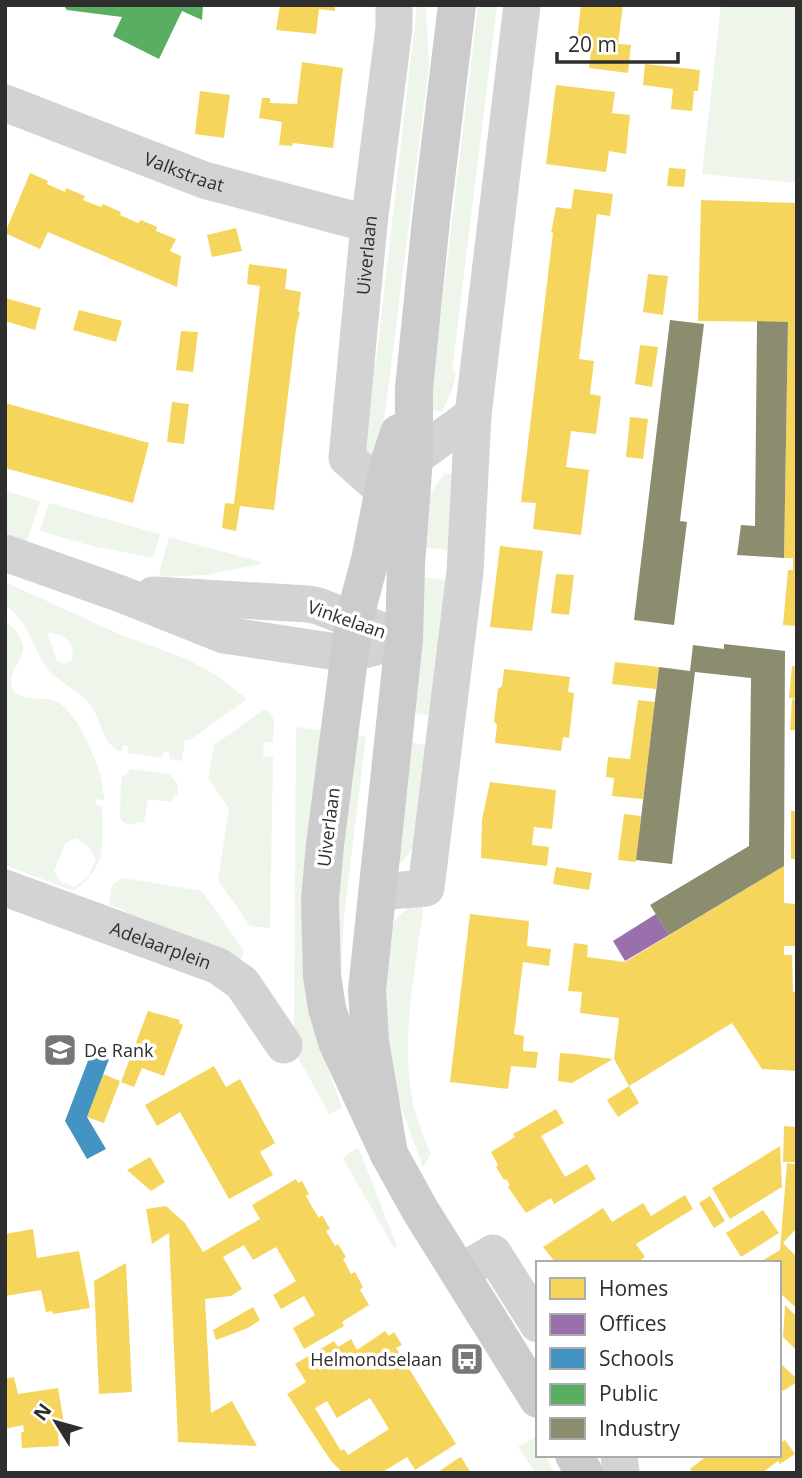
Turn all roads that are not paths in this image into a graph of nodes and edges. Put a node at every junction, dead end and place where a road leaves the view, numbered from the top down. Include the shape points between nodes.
1 (394, 5) edge
2 (457, 5) edge
3 (523, 5) edge
4 (5, 103) edge
5 (369, 224) junction
6 (414, 388) junction
7 (473, 415) junction
8 (414, 458) junction
9 (383, 490) junction
10 (5, 553) edge
11 (352, 637) junction
12 (404, 639) junction
13 (5, 888) edge
14 (377, 892) junction
15 (284, 1045) dead end
16 (390, 1154) junction
17 (459, 1273) junction
18 (536, 1321) edge
19 (536, 1396) edge
20 (575, 1457) edge
21 (584, 1473) edge

1 - 5 street, Uiverlaan
2 - 6 main road, Uiverlaan
3 - 7 street
4 - 5 street, Valkstraat via 204,180
5 - 9 street, Uiverlaan via 347,458
6 - 8 main road, Uiverlaan
6 - 9 main road, Uiverlaan
7 - 8 street
7 - 14 street via 465,572 426,888
8 - 12 main road, Uiverlaan
9 - 11 main road, Uiverlaan
10 - 11 street, Vinkelaan via 121,594 308,604
11 - 12 street, Vinkelaan
11 - 16 main road, Uiverlaan via 320,900 322,976 337,1042
12 - 14 main road, Uiverlaan
13 - 15 street, Adelaarplein via 218,965 242,983
14 - 16 main road, Uiverlaan via 367,990 370,1041
16 - 17 main road, Uiverlaan
17 - 18 street via 493,1254
17 - 19 main road, Uiverlaan
20 - 21 main road

